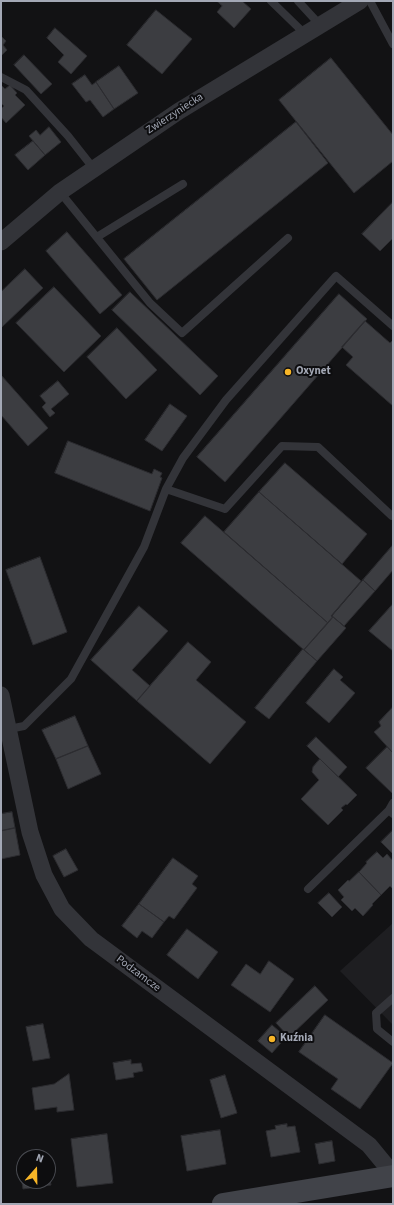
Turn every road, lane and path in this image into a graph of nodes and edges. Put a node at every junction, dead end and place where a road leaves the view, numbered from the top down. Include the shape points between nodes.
1 (271, 1) edge
2 (298, 1) edge
3 (360, 1) edge
4 (370, 1) edge
5 (320, 25) junction
6 (305, 34) junction
7 (393, 44) edge
8 (1, 77) edge
9 (94, 169) junction
10 (183, 184) dead end
11 (60, 192) junction
12 (97, 238) junction
13 (288, 238) dead end
14 (1, 242) edge
15 (393, 326) edge
16 (166, 489) junction
17 (393, 516) edge
18 (1, 695) edge
19 (9, 729) junction
20 (392, 809) edge
21 (308, 889) dead end
22 (393, 998) edge
23 (393, 1042) edge
24 (393, 1175) edge
25 (280, 1199) edge
26 (248, 1202) edge
27 (224, 1204) edge

1 - 6 lane
2 - 5 lane
3 - 5 street, Zwierzyniecka
4 - 7 lane
5 - 6 street, Zwierzyniecka
6 - 9 street, Zwierzyniecka via 179,111
8 - 9 lane via 26,90
9 - 11 street, Zwierzyniecka
10 - 12 lane
11 - 12 lane
11 - 14 street, Zwierzyniecka
12 - 13 lane via 150,303 182,333
15 - 16 lane via 336,276 226,400 183,458
16 - 17 lane via 225,508 282,446 318,447
16 - 19 lane via 144,547 71,679 24,726
18 - 19 street, Podzamcze
19 - 24 street, Podzamcze via 30,832 44,875 62,909 91,939 369,1145
20 - 21 lane
22 - 23 lane via 376,1013 377,1029
24 - 25 main road
25 - 26 main road
26 - 27 main road

